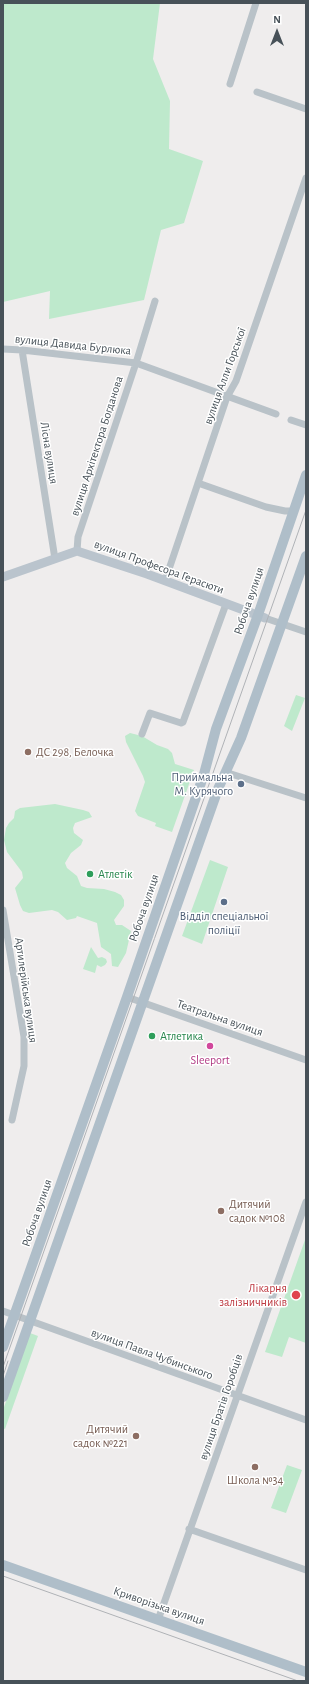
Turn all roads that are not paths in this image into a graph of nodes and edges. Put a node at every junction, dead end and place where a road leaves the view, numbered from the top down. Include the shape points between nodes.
1 (256, 3) edge
2 (230, 84) dead end
3 (257, 92) dead end
4 (306, 110) edge
5 (306, 178) edge
6 (155, 301) dead end
7 (3, 350) edge
8 (22, 350) junction
9 (136, 363) junction
10 (227, 397) junction
11 (276, 414) dead end
12 (291, 420) dead end
13 (306, 425) edge
14 (306, 475) edge
15 (198, 483) junction
16 (294, 511) junction
17 (77, 551) junction
18 (306, 556) edge
19 (55, 559) junction
20 (3, 577) edge
21 (165, 581) junction
22 (226, 604) junction
23 (262, 617) junction
24 (282, 624) junction
25 (306, 632) edge
26 (142, 734) dead end
27 (225, 772) junction
28 (306, 798) edge
29 (3, 910) edge
30 (128, 997) junction
31 (143, 1002) junction
32 (306, 1060) edge
33 (12, 1120) dead end
34 (306, 1202) edge
35 (3, 1311) edge
36 (14, 1316) junction
37 (30, 1321) junction
38 (4, 1341) edge
39 (237, 1395) junction
40 (3, 1397) edge
41 (306, 1420) edge
42 (189, 1529) junction
43 (3, 1565) edge
44 (306, 1570) edge
45 (158, 1620) junction
46 (306, 1672) edge

1 - 2 street
3 - 4 street
5 - 10 street, вулиця Алли Горської via 236,381
6 - 9 street, вулиця Архітектора Богданова
7 - 8 street, вулиця Давида Бурлюка
8 - 9 street, вулиця Давида Бурлюка
8 - 19 street, Лісна вулиця
9 - 10 street, вулиця Давида Бурлюка
9 - 17 street, вулиця Архітектора Богданова via 78,537
10 - 11 street, вулиця Давида Бурлюка
10 - 15 street, вулиця Алли Горської
12 - 13 street
14 - 16 main road, Робоча вулиця
15 - 16 street via 266,507
15 - 21 street, вулиця Алли Горської
16 - 23 main road, Робоча вулиця
17 - 19 street, вулиця Професора Герасюти
17 - 21 street, вулиця Професора Герасюти
18 - 24 main road
19 - 20 street, вулиця Професора Герасюти
21 - 22 street, вулиця Професора Герасюти
22 - 23 street, вулиця Професора Герасюти
22 - 26 street via 183,722 150,713
23 - 24 street, вулиця Професора Герасюти
23 - 30 main road, Робоча вулиця via 216,729 204,774
24 - 25 street, вулиця Професора Герасюти
24 - 27 main road via 241,738
27 - 28 street
27 - 31 main road
29 - 33 street, Артилерійська вулиця via 24,1037 24,1066
30 - 31 street, Театральна вулиця
30 - 36 main road, Робоча вулиця
31 - 32 street, Театральна вулиця
31 - 37 main road
34 - 39 street, вулиця Братів Горобців
35 - 36 street, вулиця Павла Чубинського
36 - 37 street, вулиця Павла Чубинського
36 - 38 main road, Робоча вулиця
37 - 39 street, вулиця Павла Чубинського
37 - 40 main road
39 - 41 street, вулиця Павла Чубинського
39 - 42 street, вулиця Братів Горобців
42 - 44 street
42 - 45 street, вулиця Братів Горобців
43 - 45 main road, Криворізька вулиця
45 - 46 main road, Криворізька вулиця

